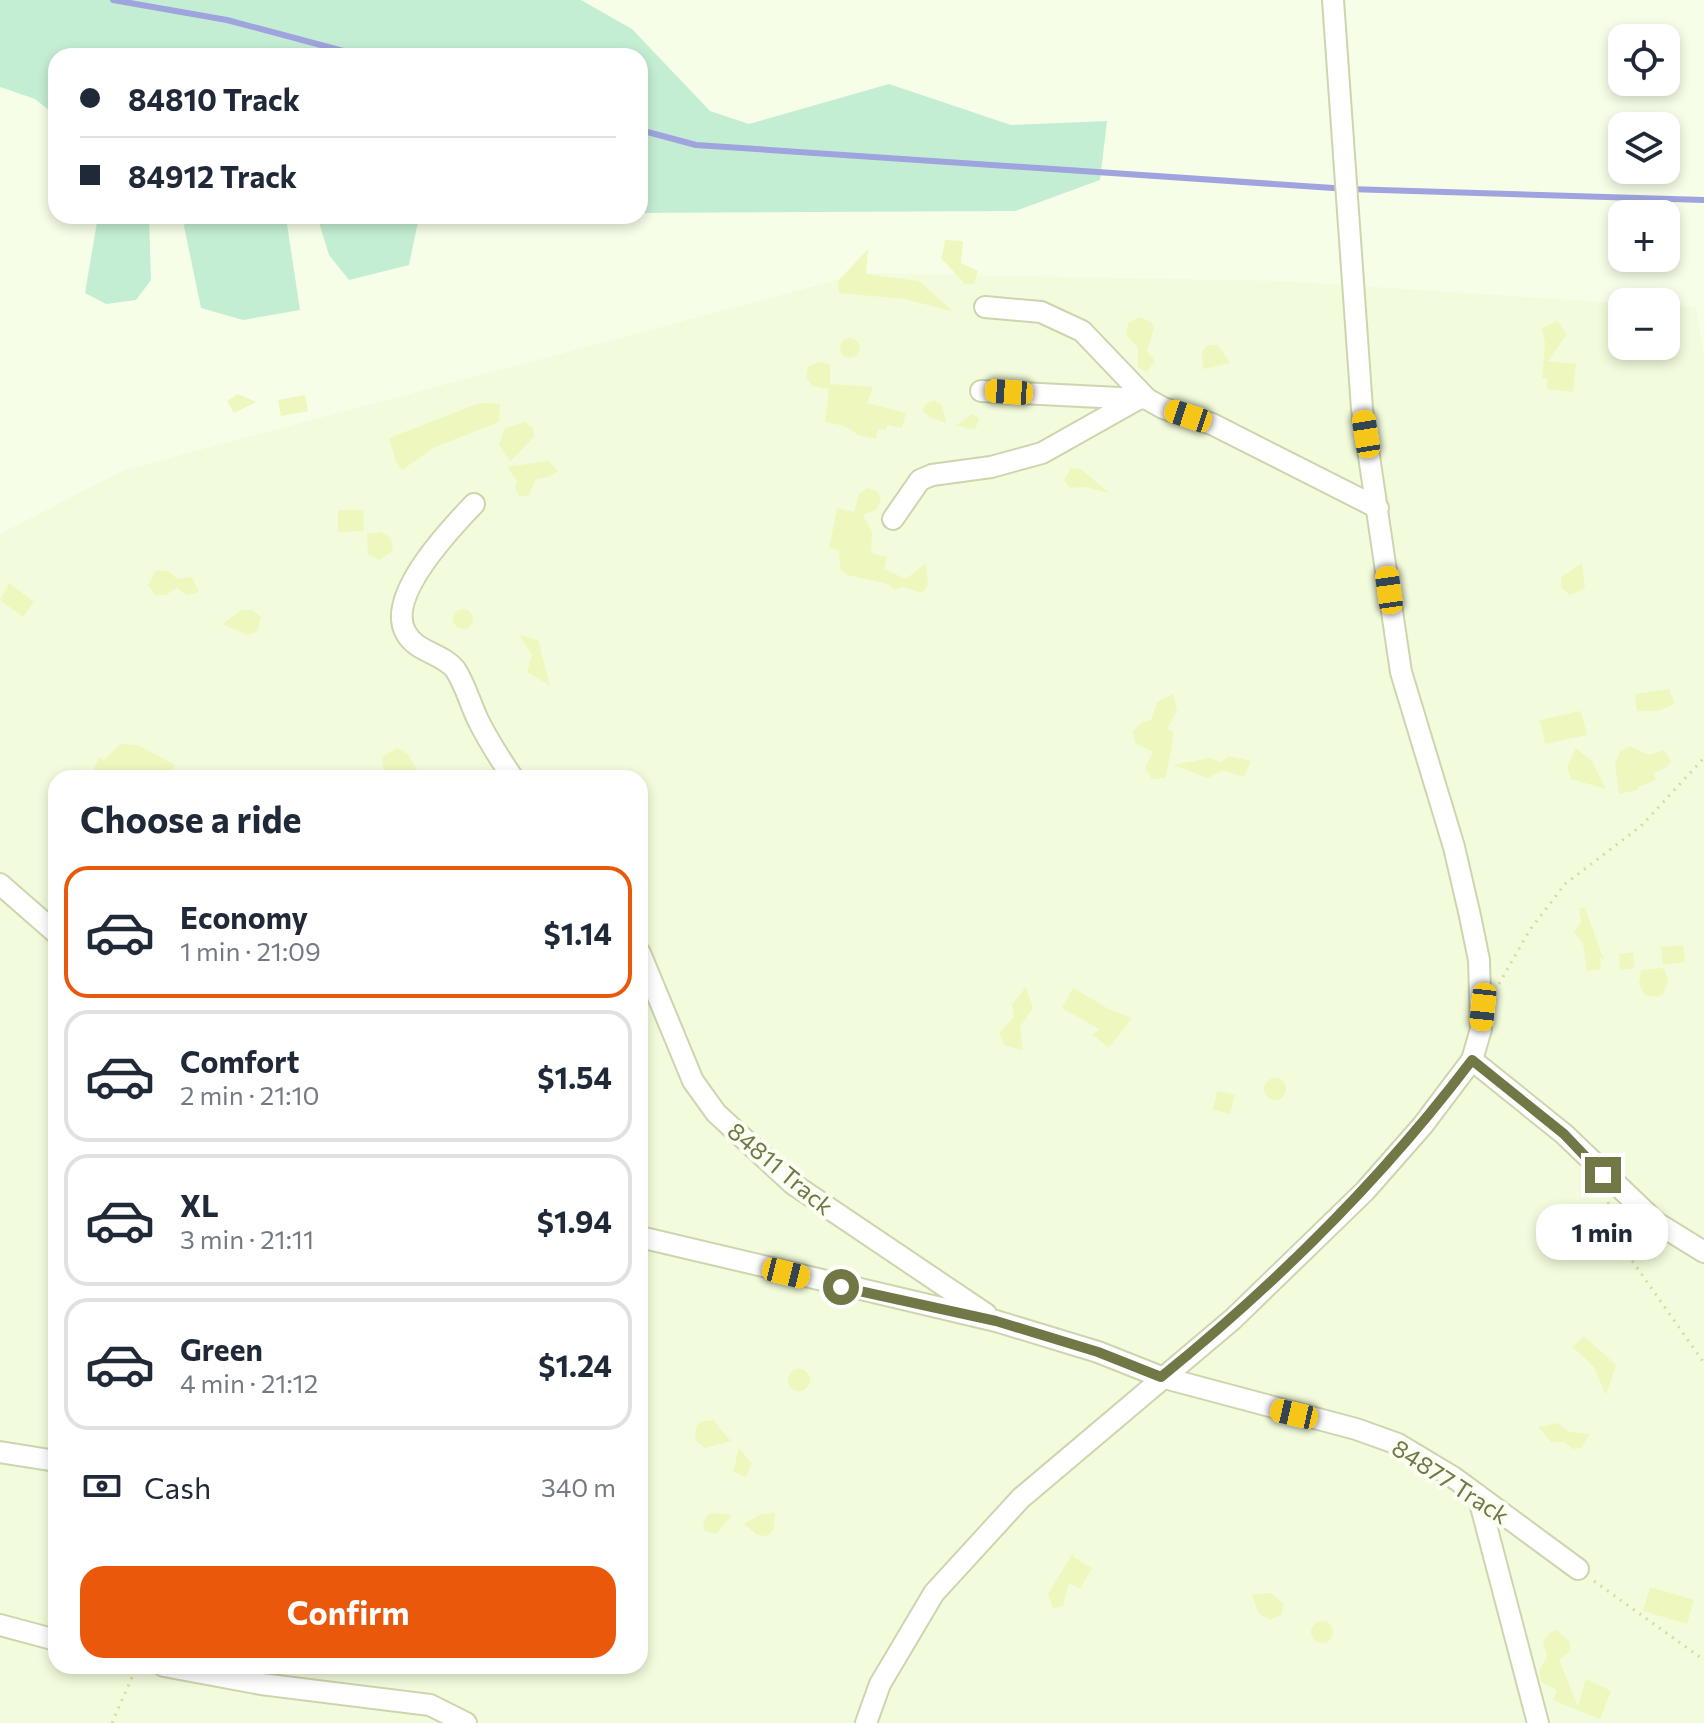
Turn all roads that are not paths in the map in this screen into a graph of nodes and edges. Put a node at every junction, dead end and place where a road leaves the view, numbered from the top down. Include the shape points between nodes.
1 (1333, 0) edge
2 (985, 307) dead end
3 (981, 391) dead end
4 (1143, 399) junction
5 (474, 504) dead end
6 (1378, 508) junction
7 (893, 519) dead end
8 (508, 770) edge
9 (0, 884) edge
10 (48, 926) edge
11 (648, 972) edge
12 (1472, 1060) junction
13 (648, 1239) edge
14 (1704, 1252) edge
15 (996, 1321) junction
16 (1161, 1377) junction
17 (0, 1452) edge
18 (48, 1460) edge
19 (1478, 1495) junction
20 (1578, 1569) road end
21 (0, 1625) edge
22 (48, 1638) edge
23 (207, 1674) edge
24 (249, 1674) edge
25 (261, 1684) junction
26 (466, 1723) edge
27 (866, 1723) edge
28 (1538, 1723) edge

1 - 6 street via 1362,409
2 - 4 street via 1041,312 1082,331
3 - 4 street
4 - 6 street via 1212,424
4 - 7 street via 1042,453 920,480
5 - 8 street via 442,537 411,585 401,620 406,635 453,667
6 - 12 street via 1401,672 1454,847 1479,960 1483,1007
9 - 10 street
11 - 15 street, 84811 Track via 693,1081 716,1113 793,1184
12 - 14 street via 1564,1134 1657,1223
12 - 16 street via 1365,1191 1233,1319
13 - 15 street
15 - 16 street, 84877 Track
16 - 19 street, 84877 Track via 1398,1444
16 - 27 street via 1021,1498 934,1593 880,1684
17 - 18 street
19 - 20 street, 84877 Track
19 - 28 street
21 - 22 street
23 - 25 street
24 - 25 street
25 - 26 street via 430,1705

